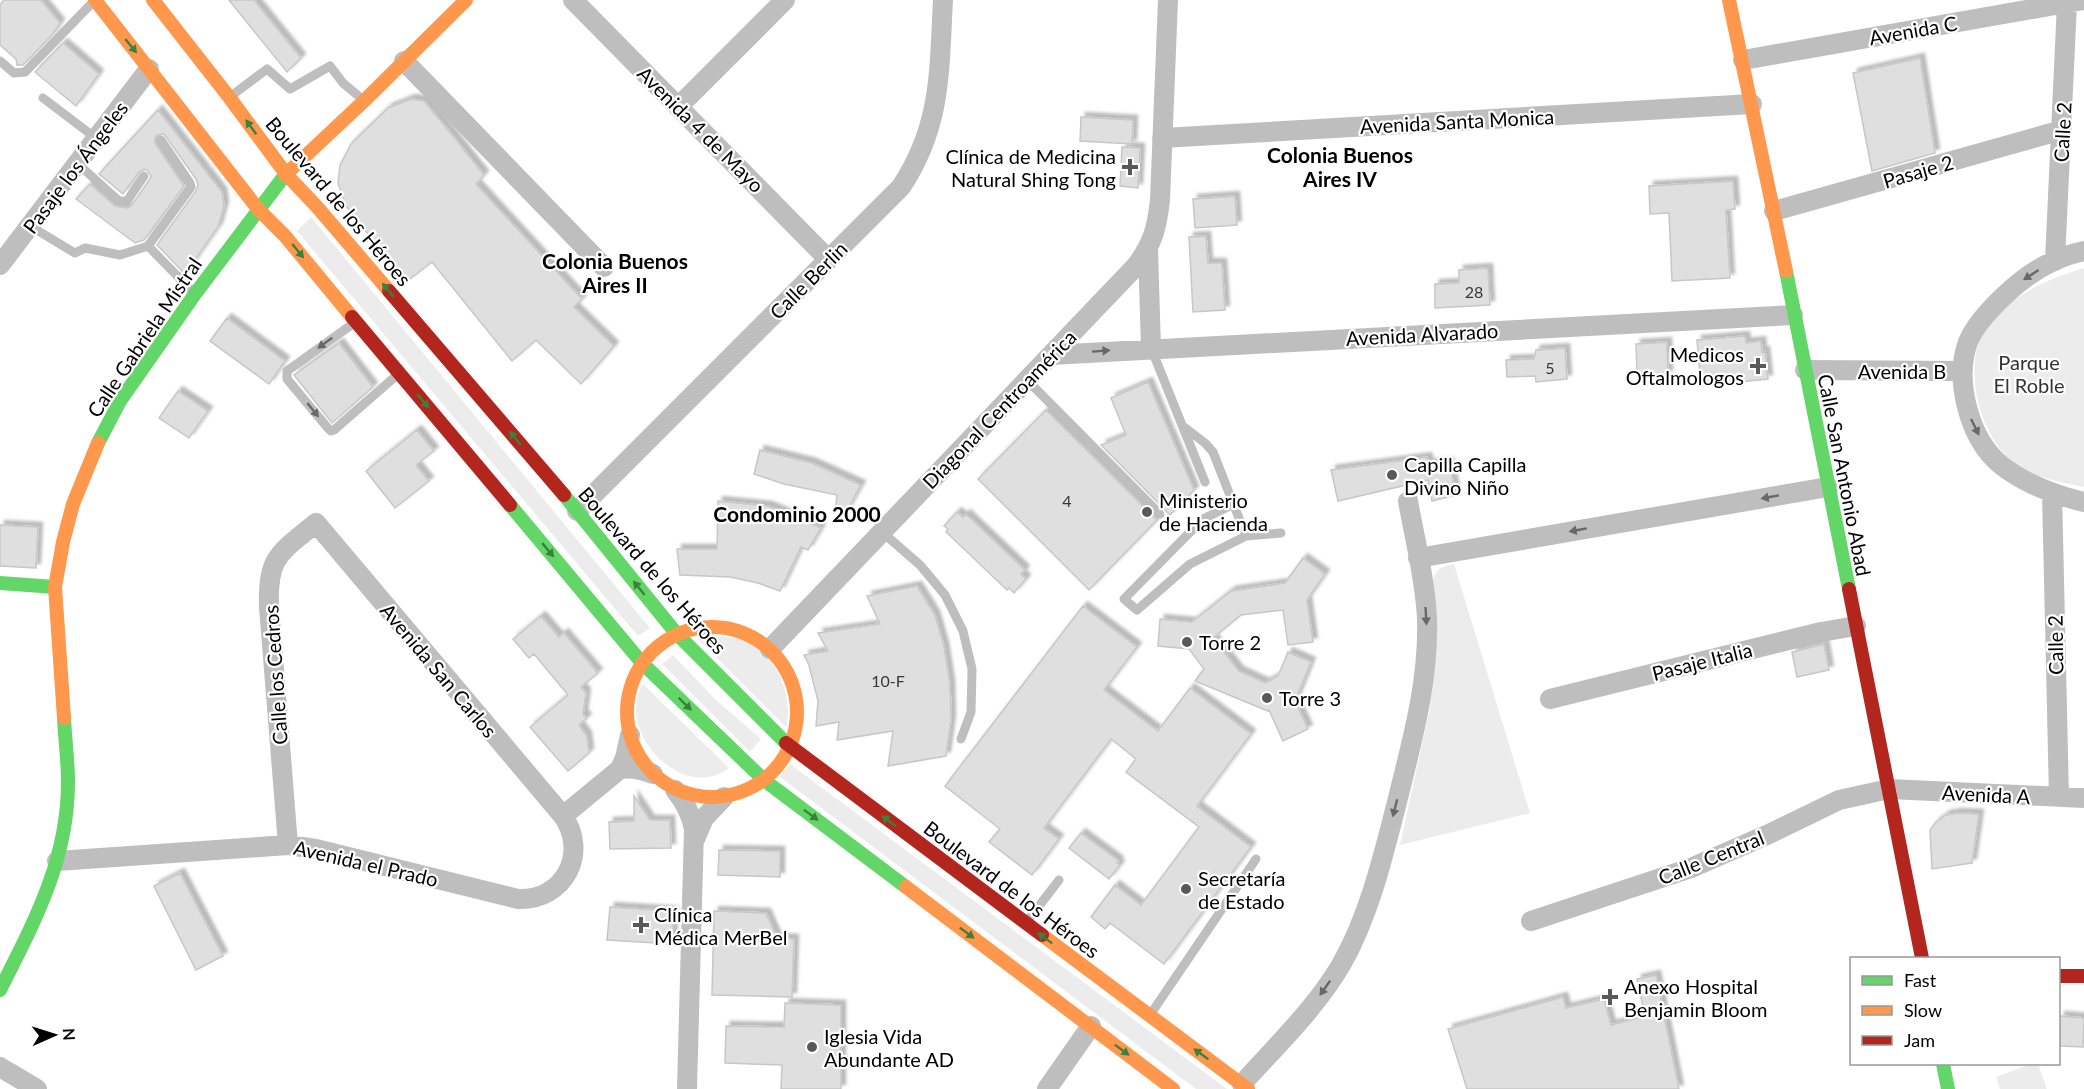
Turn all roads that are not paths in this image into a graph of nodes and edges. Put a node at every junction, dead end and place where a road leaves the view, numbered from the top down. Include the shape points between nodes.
1 (95, 0) edge
2 (153, 0) edge
3 (466, 0) edge
4 (573, 0) edge
5 (785, 0) edge
6 (943, 0) edge
7 (1168, 0) edge
8 (1729, 0) edge
9 (2075, 1) edge
10 (1743, 60) junction
11 (0, 61) edge
12 (404, 61) junction
13 (149, 69) junction
14 (229, 97) junction
15 (43, 98) dead end
16 (364, 101) junction
17 (1752, 104) junction
18 (678, 107) junction
19 (2062, 130) junction
20 (1162, 138) junction
21 (97, 139) junction
22 (161, 141) dead end
23 (78, 164) junction
24 (286, 174) junction
25 (144, 176) dead end
26 (258, 209) junction
27 (1774, 211) junction
28 (30, 226) junction
29 (148, 246) junction
30 (1148, 249) junction
31 (2084, 251) edge
32 (828, 259) junction
33 (2055, 261) junction
34 (0, 265) edge
35 (604, 267) dead end
36 (195, 294) junction
37 (1793, 315) junction
38 (356, 322) junction
39 (1151, 348) junction
40 (1051, 355) junction
41 (1805, 370) junction
42 (1963, 371) junction
43 (399, 373) junction
44 (1028, 381) junction
45 (1182, 425) junction
46 (1205, 482) dead end
47 (1828, 487) junction
48 (2052, 493) junction
49 (1408, 501) dead end
50 (2084, 502) edge
51 (1234, 504) junction
52 (577, 511) junction
53 (1160, 514) dead end
54 (316, 523) joint
55 (882, 532) junction
56 (1281, 533) dead end
57 (1246, 536) junction
58 (1418, 558) junction
59 (0, 582) edge
60 (55, 587) junction
61 (1856, 626) junction
62 (676, 633) junction
63 (770, 649) junction
64 (642, 663) junction
65 (1550, 699) dead end
66 (630, 735) junction
67 (961, 739) dead end
68 (790, 747) junction
69 (620, 769) junction
70 (653, 774) junction
71 (764, 780) junction
72 (1888, 789) junction
73 (675, 790) junction
74 (724, 797) junction
75 (2058, 797) junction
76 (2084, 798) edge
77 (563, 816) junction
78 (288, 845) junction
79 (694, 845) junction
80 (1256, 859) dead end
81 (57, 861) junction
82 (1059, 880) dead end
83 (1531, 921) dead end
84 (1026, 923) junction
85 (1922, 957) edge
86 (2060, 976) edge
87 (2084, 976) edge
88 (0, 990) edge
89 (1149, 1016) junction
90 (1091, 1026) junction
91 (0, 1067) edge
92 (1946, 1067) edge
93 (1245, 1087) edge
94 (37, 1089) edge
95 (687, 1089) edge
96 (1047, 1089) edge
97 (1173, 1089) edge
98 (1948, 1089) edge

1 - 11 lane via 25,72 14,73
1 -> 13 main road
2 - 14 main road, Boulevard de los Héroes
3 - 12 main road, Calle Gabriela Mistral
4 - 18 street, Avenida 4 de Mayo
5 - 18 street
6 - 32 street, Calle Berlin via 938,92 920,154 901,188
7 - 20 street, Diagonal Centroamérica
8 - 10 main road, Calle San Antonio Abad
9 - 10 street, Avenida C
9 - 19 street, Calle 2
10 - 17 main road, Calle San Antonio Abad
12 - 16 main road, Calle Gabriela Mistral
12 - 35 street
13 - 21 street, Pasaje los Ángeles
13 - 26 main road
14 - 16 lane via 267,69 290,89 330,66
24 -> 14 main road, Boulevard de los Héroes
15 - 21 lane
16 - 24 main road, Calle Gabriela Mistral
17 - 20 street, Avenida Santa Monica
17 - 27 main road, Calle San Antonio Abad
18 - 32 street, Avenida 4 de Mayo
19 - 27 street, Pasaje 2
19 - 33 street, Calle 2
20 - 30 street, Diagonal Centroamérica via 1158,218
21 - 23 street, Pasaje los Ángeles
22 - 29 lane via 190,187
23 - 25 lane via 123,202
23 - 28 street, Pasaje los Ángeles
24 - 26 main road, Calle Gabriela Mistral
52 -> 24 main road, Boulevard de los Héroes
26 - 36 main road, Calle Gabriela Mistral
26 -> 38 main road
27 - 37 main road, Calle San Antonio Abad
28 - 29 lane via 75,253 85,249 120,255
28 - 34 street, Pasaje los Ángeles
29 - 36 lane
30 - 39 street
30 - 40 street, Diagonal Centroamérica
31 - 33 street
32 - 52 street, Calle Berlin
33 -> 42 street via 2015,286 1996,304 1969,340
36 - 60 main road, Calle Gabriela Mistral via 103,430 74,504
37 - 39 street, Avenida Alvarado
37 - 41 main road, Calle San Antonio Abad
38 - 43 main road
38 -> 43 lane via 287,371 287,379 327,427 334,430
40 -> 39 street, Avenida Alvarado
39 - 45 lane
40 - 44 street, Diagonal Centroamérica
41 - 42 street, Avenida B
41 - 47 main road, Calle San Antonio Abad
42 -> 48 street via 1969,414 1987,448 1999,464
43 -> 64 main road
44 - 53 lane
44 - 55 street, Diagonal Centroamérica
45 - 46 lane
45 - 51 lane via 1210,448
47 -> 58 street
47 - 61 main road, Calle San Antonio Abad
48 - 50 street
48 - 75 street, Calle 2
49 - 58 street
51 - 57 lane
51 - 57 lane via 1203,519 1124,599 1137,610 1190,564
62 -> 52 main road, Boulevard de los Héroes
54 - 77 street, Avenida San Carlos
54 - 78 street, Calle los Cedros via 276,559 269,584
55 - 63 street, Diagonal Centroamérica
55 - 67 lane via 920,565 945,595 963,631 972,669 971,712
56 - 57 lane
58 -> 93 street via 1426,617 1422,696 1368,901 1355,937 1321,993
59 - 60 main road
60 - 81 main road, Calle Gabriela Mistral via 68,783
61 - 65 street, Pasaje Italia
61 - 72 main road, Calle San Antonio Abad
62 - 63 main road via 714,624 735,627
62 - 64 main road
62 - 68 main road, Boulevard de los Héroes
63 - 68 main road via 786,670 796,695 797,722
64 - 66 main road via 630,686
64 -> 71 main road
66 - 69 street
66 - 70 main road
68 - 71 main road
84 -> 68 main road, Boulevard de los Héroes
69 - 70 street via 642,769
69 - 77 street
70 - 73 main road
71 - 74 main road
71 -> 90 main road
72 - 75 street, Avenida A
72 - 83 street, Calle Central via 1839,800 1690,868
72 - 85 main road, Calle San Antonio Abad
73 - 74 main road via 707,798
73 - 79 street via 691,815
74 - 79 street via 704,818
75 - 76 street, Avenida A
77 - 78 street, Avenida el Prado via 572,830 574,849 566,876 554,890 529,900
78 - 81 street, Avenida el Prado
79 - 95 street
80 - 89 lane
81 - 88 main road, Calle Gabriela Mistral via 41,908
82 - 84 lane
89 -> 84 main road, Boulevard de los Héroes
86 - 87 main road
93 -> 89 main road, Boulevard de los Héroes
90 - 96 street
90 -> 97 main road
91 - 94 street
92 - 98 main road

